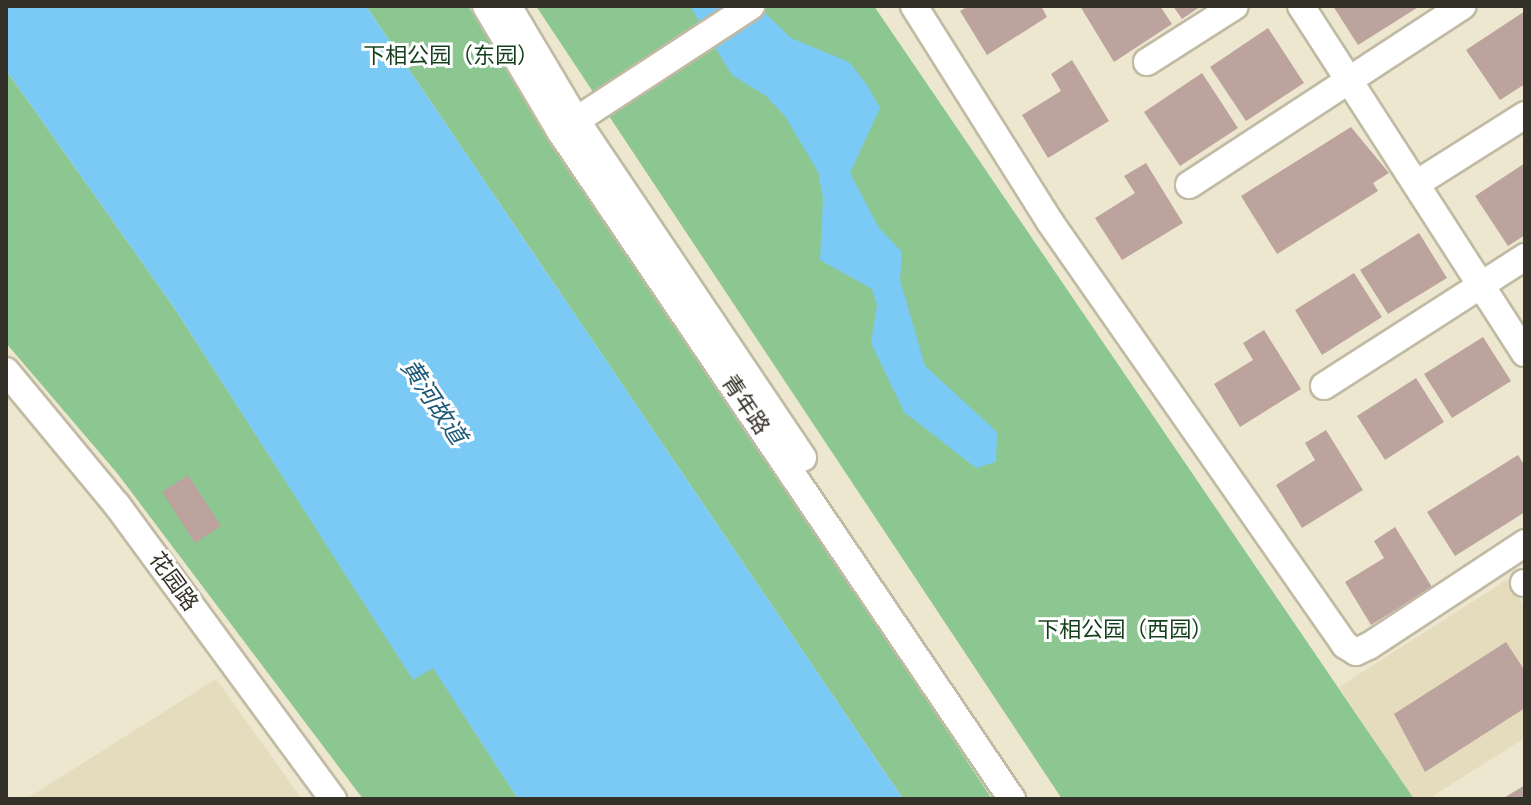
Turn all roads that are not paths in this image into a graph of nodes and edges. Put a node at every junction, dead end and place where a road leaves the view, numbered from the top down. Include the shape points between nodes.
1 (486, 6) edge
2 (508, 6) edge
3 (751, 6) edge
4 (914, 6) edge
5 (1235, 6) edge
6 (1301, 6) edge
7 (1463, 6) edge
8 (1147, 62) dead end
9 (1349, 80) junction
10 (1525, 115) edge
11 (568, 126) junction
12 (1416, 184) junction
13 (1189, 185) dead end
14 (1525, 257) edge
15 (1481, 285) junction
16 (1525, 353) edge
17 (6, 371) edge
18 (1324, 386) dead end
19 (1525, 543) edge
20 (333, 799) edge
21 (1012, 799) edge
22 (1033, 799) edge

1 - 11 street, 青年路
2 - 11 street, 青年路
3 - 11 street
4 - 19 street via 1050,222 1345,645 1356,652 1369,646
5 - 8 street
6 - 9 street
7 - 9 street
9 - 12 street
9 - 13 street
10 - 12 street
11 - 21 street, 青年路
11 - 22 street, 青年路
12 - 15 street
14 - 15 street
15 - 16 street
15 - 18 street
17 - 20 street, 花园路 via 117,505

